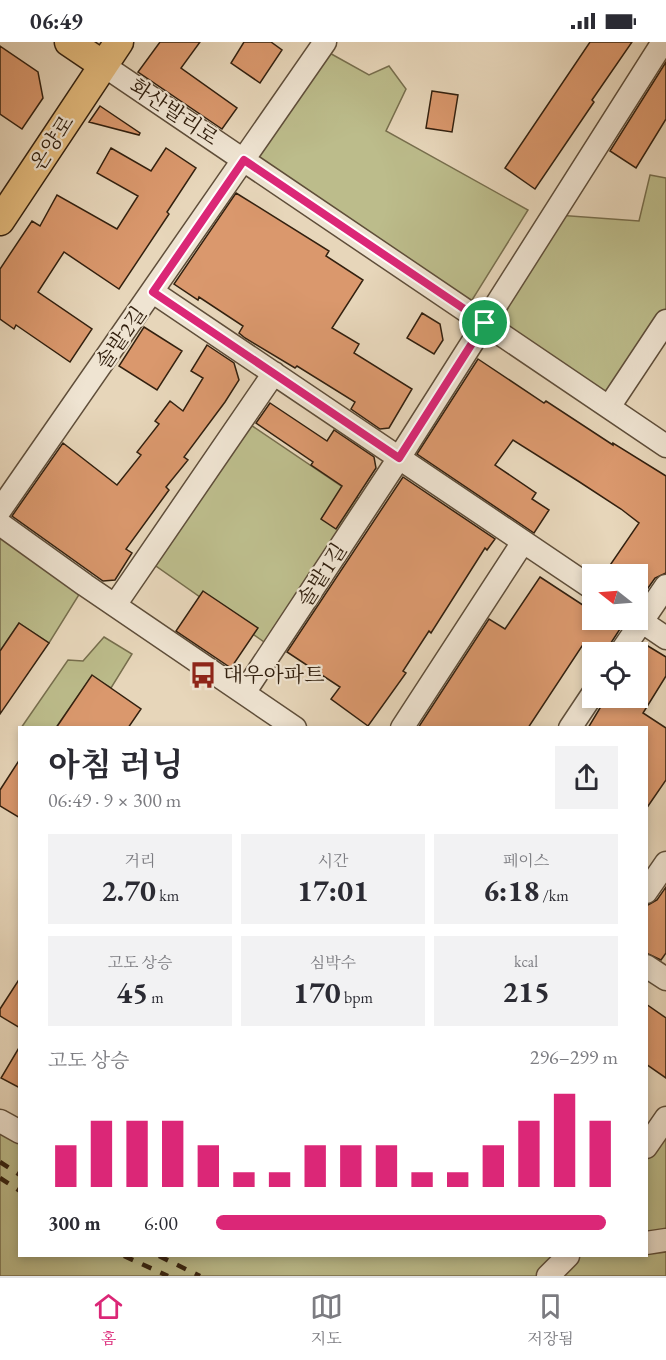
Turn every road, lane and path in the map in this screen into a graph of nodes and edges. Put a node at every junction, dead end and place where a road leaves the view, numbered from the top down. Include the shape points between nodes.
1 (69, 42) edge
2 (325, 42) edge
3 (663, 42) edge
4 (111, 53) edge
5 (244, 160) junction
6 (0, 221) edge
7 (153, 292) junction
8 (666, 321) edge
9 (485, 323) junction
10 (274, 373) junction
11 (609, 406) junction
12 (666, 446) edge
13 (399, 458) junction
14 (0, 510) edge
15 (0, 524) edge
16 (523, 542) junction
17 (582, 581) edge
18 (666, 586) edge
19 (115, 605) junction
20 (648, 610) edge
21 (648, 626) edge
22 (666, 638) edge
23 (244, 693) junction
24 (583, 708) edge
25 (293, 726) edge
26 (403, 726) edge
27 (571, 726) edge
28 (666, 863) edge
29 (648, 889) edge
30 (648, 967) edge
31 (666, 979) edge
32 (666, 1118) edge
33 (0, 1120) edge
34 (18, 1131) edge
35 (648, 1144) edge
36 (666, 1240) edge
37 (648, 1243) edge
38 (567, 1257) edge
39 (548, 1276) edge

1 - 4 main road
2 - 5 street
3 - 9 street
4 - 5 street, 화산발리로
4 - 6 main road, 온양로
5 - 7 street
5 - 9 street, 화산발리로
7 - 10 street, 솔밭2길
7 - 14 street, 솔밭2길
8 - 11 street
9 - 11 street, 화산발리로
9 - 13 street
10 - 13 street, 솔밭2길
10 - 19 street
11 - 12 street, 화산발리로
13 - 16 street, 솔밭2길
13 - 23 street, 솔밭1길
15 - 19 street
16 - 17 street, 솔밭2길
16 - 26 street
18 - 20 street
19 - 23 street
21 - 22 street
23 - 25 street
24 - 27 street
28 - 29 street
30 - 31 street
32 - 35 street
33 - 34 street
36 - 37 street
38 - 39 street

